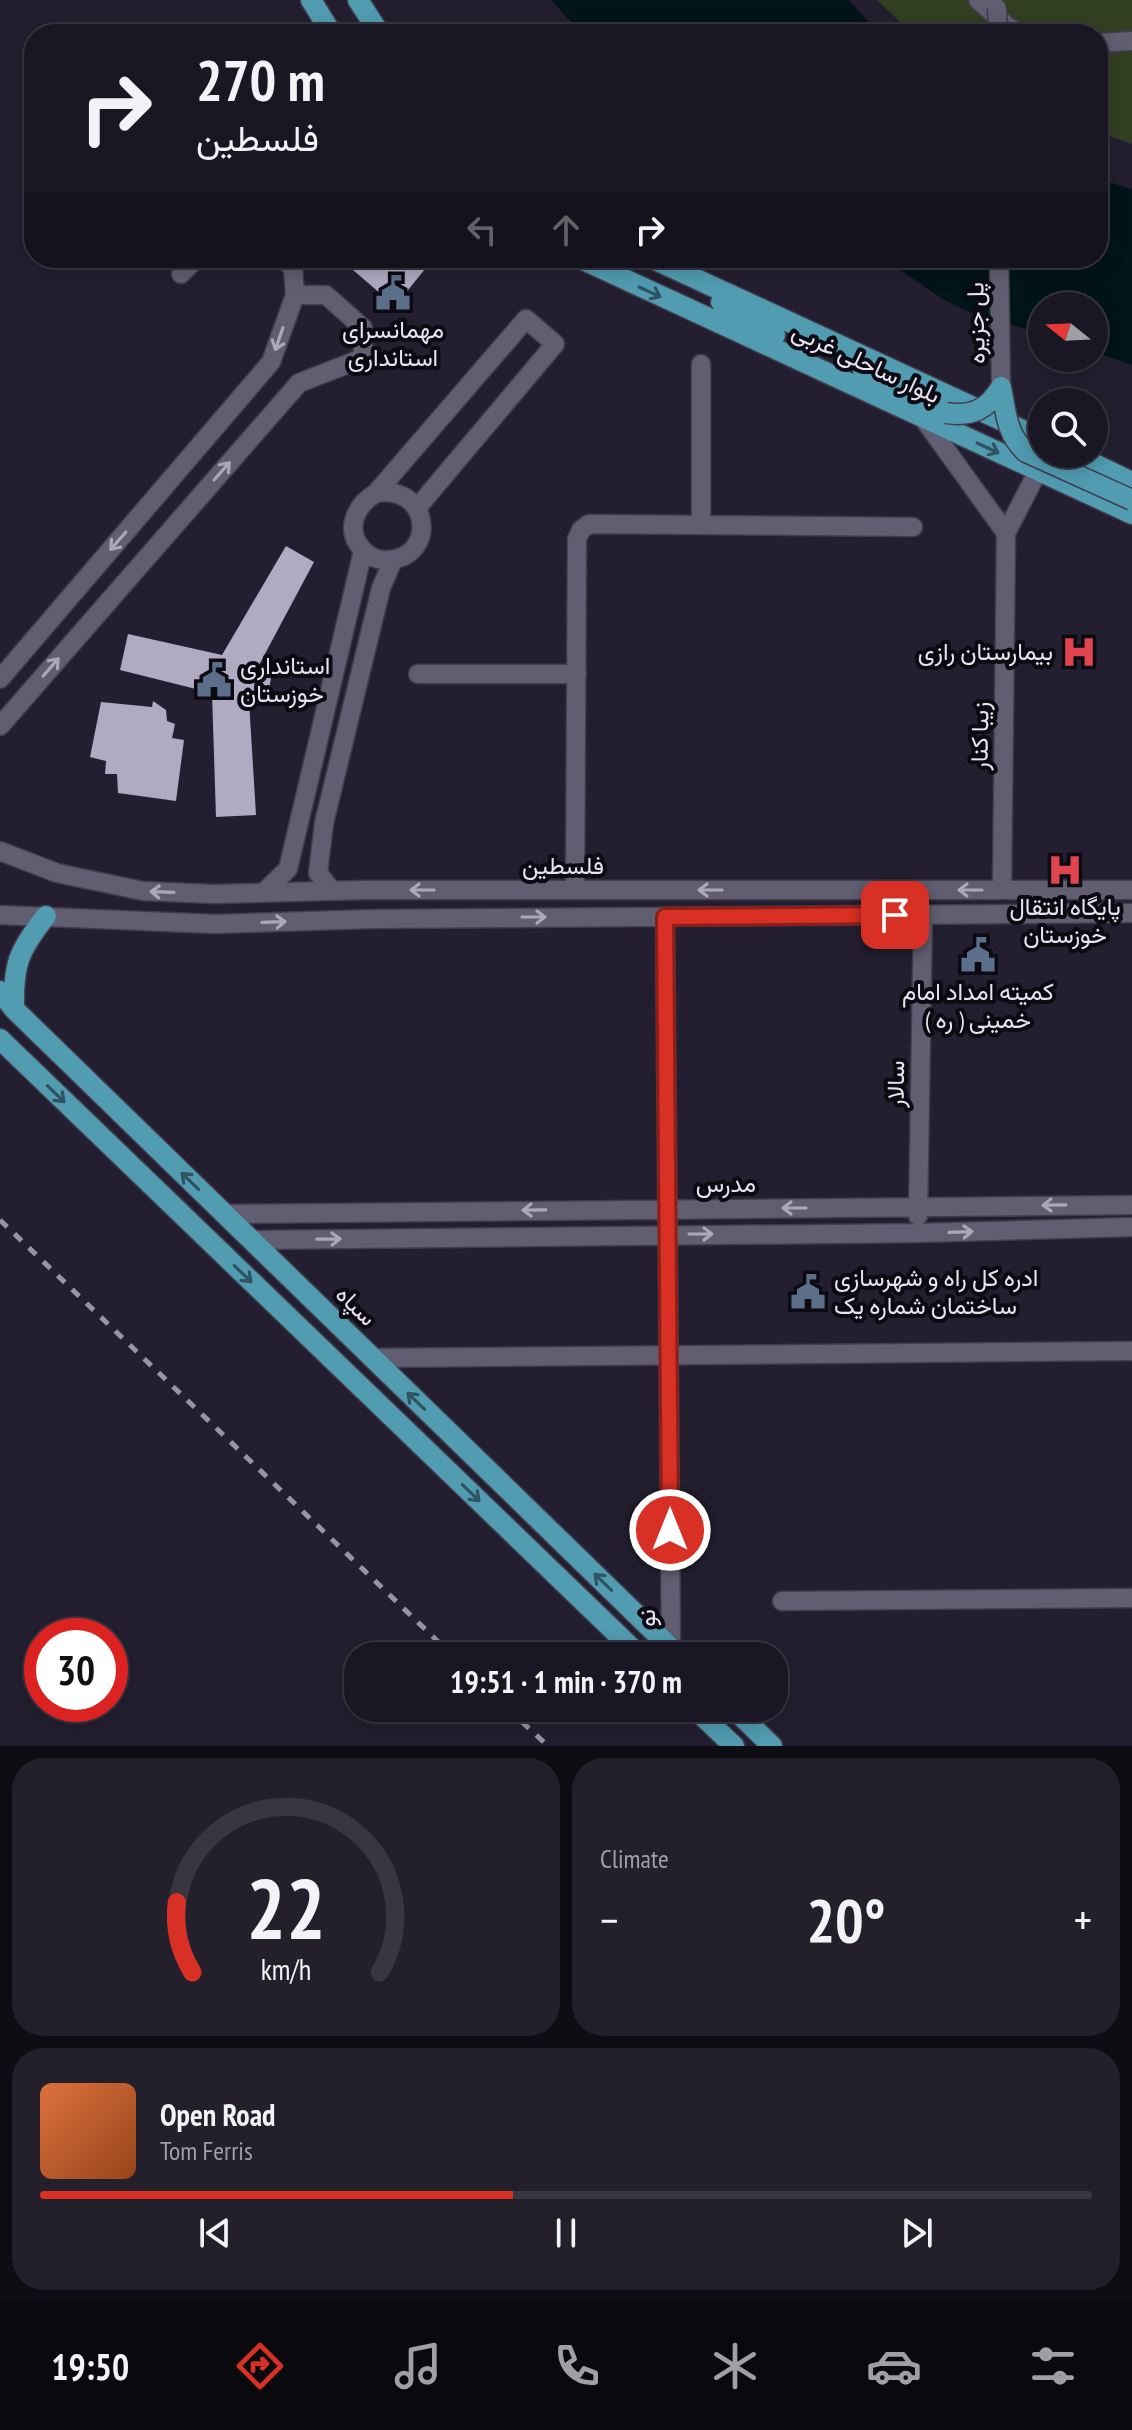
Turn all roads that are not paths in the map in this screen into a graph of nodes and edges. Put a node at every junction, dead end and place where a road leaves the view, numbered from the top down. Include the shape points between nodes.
1 (311, 0) edge
2 (358, 0) edge
3 (978, 0) edge
4 (996, 4) edge
5 (326, 24) edge
6 (374, 24) edge
7 (997, 24) edge
8 (1005, 24) edge
9 (1132, 41) edge
10 (1108, 42) edge
11 (187, 268) edge
12 (293, 268) edge
13 (600, 268) edge
14 (672, 268) joint
15 (999, 268) edge
16 (181, 274) dead end
17 (295, 295) junction
18 (701, 364) dead end
19 (1001, 387) junction
20 (923, 418) junction
21 (1028, 433) edge
22 (1103, 468) edge
23 (1038, 471) junction
24 (1132, 482) edge
25 (376, 493) junction
26 (1132, 500) edge
27 (417, 508) junction
28 (1132, 514) edge
29 (701, 525) junction
30 (913, 527) dead end
31 (1006, 533) junction
32 (363, 551) junction
33 (393, 560) junction
34 (418, 674) dead end
35 (577, 674) junction
36 (0, 679) edge
37 (0, 726) edge
38 (298, 826) junction
39 (323, 828) junction
40 (0, 851) edge
41 (451, 890) junction
42 (575, 890) junction
43 (1002, 890) junction
44 (1132, 890) edge
45 (332, 891) junction
46 (264, 892) junction
47 (1132, 913) edge
48 (0, 915) edge
49 (923, 915) junction
50 (46, 916) junction
51 (665, 917) junction
52 (451, 918) junction
53 (0, 991) edge
54 (14, 1009) junction
55 (0, 1039) edge
56 (1132, 1205) edge
57 (917, 1207) junction
58 (668, 1209) junction
59 (224, 1214) junction
60 (1132, 1227) edge
61 (918, 1233) junction
62 (668, 1234) junction
63 (251, 1240) junction
64 (1132, 1351) edge
65 (669, 1354) junction
66 (371, 1358) junction
67 (1132, 1598) edge
68 (782, 1601) dead end
69 (625, 1642) edge
70 (665, 1642) edge
71 (675, 1642) edge
72 (709, 1722) edge
73 (747, 1722) edge
74 (734, 1746) edge
75 (772, 1746) edge

1 - 5 main road
2 - 6 main road
3 - 8 street
4 - 7 street, bridge
9 - 10 street
11 - 16 street
12 - 17 street
13 -> 20 main road, بلوار ساحلی غربی
14 - 19 main road, bridge via 756,327 946,413 979,411
14 - 21 main road, بلوار ساحلی غربی
15 - 19 street, پل جزیره
17 -> 36 street via 271,362
37 -> 17 street via 299,383 363,358 363,328 326,295
18 - 29 street
19 - 26 main road, bridge via 1008,429 1026,452
20 -> 23 main road, بلوار ساحلی غربی
20 - 31 street
22 - 24 main road
23 - 28 main road, بلوار ساحلی غربی
23 - 31 street
25 - 27 street via 399,493
25 - 27 street via 526,319 555,344
25 - 32 street via 353,519
27 - 33 street via 419,540
29 - 30 street
29 - 35 street via 589,524 581,530
31 - 43 street, زیبا کنار
32 - 33 street
32 - 38 street
33 - 39 street via 381,588
34 - 35 street
35 - 42 street
38 - 39 street
38 - 46 street via 288,869
39 - 45 street via 318,873
46 -> 40 street, فلسطین via 143,891 57,873
41 - 42 street, فلسطین
41 -> 45 street, فلسطین
41 - 52 street
43 -> 42 street, فلسطین
43 - 44 street, فلسطین
45 - 46 street, فلسطین
47 - 49 street
48 - 50 street
49 - 51 street
49 - 57 street, سالار
50 -> 52 street via 215,924
50 - 54 main road via 24,943 13,975
52 -> 51 street
51 - 58 street, نو
53 - 54 main road, سپاه
59 -> 54 main road, سپاه
55 -> 69 main road
56 -> 57 street, مدرس
57 -> 58 street, مدرس
57 - 61 street, سالار
58 -> 59 street, مدرس
58 - 62 street, نو
59 - 63 main road, سپاه
61 -> 60 street, مدرس
62 -> 61 street, مدرس
63 -> 62 street, مدرس
62 - 65 street, نو
63 - 66 main road, سپاه
64 - 65 street
65 - 66 street
65 - 71 street, نو
70 -> 66 main road, سپاه
67 - 68 street
72 - 74 main road
73 - 75 main road

